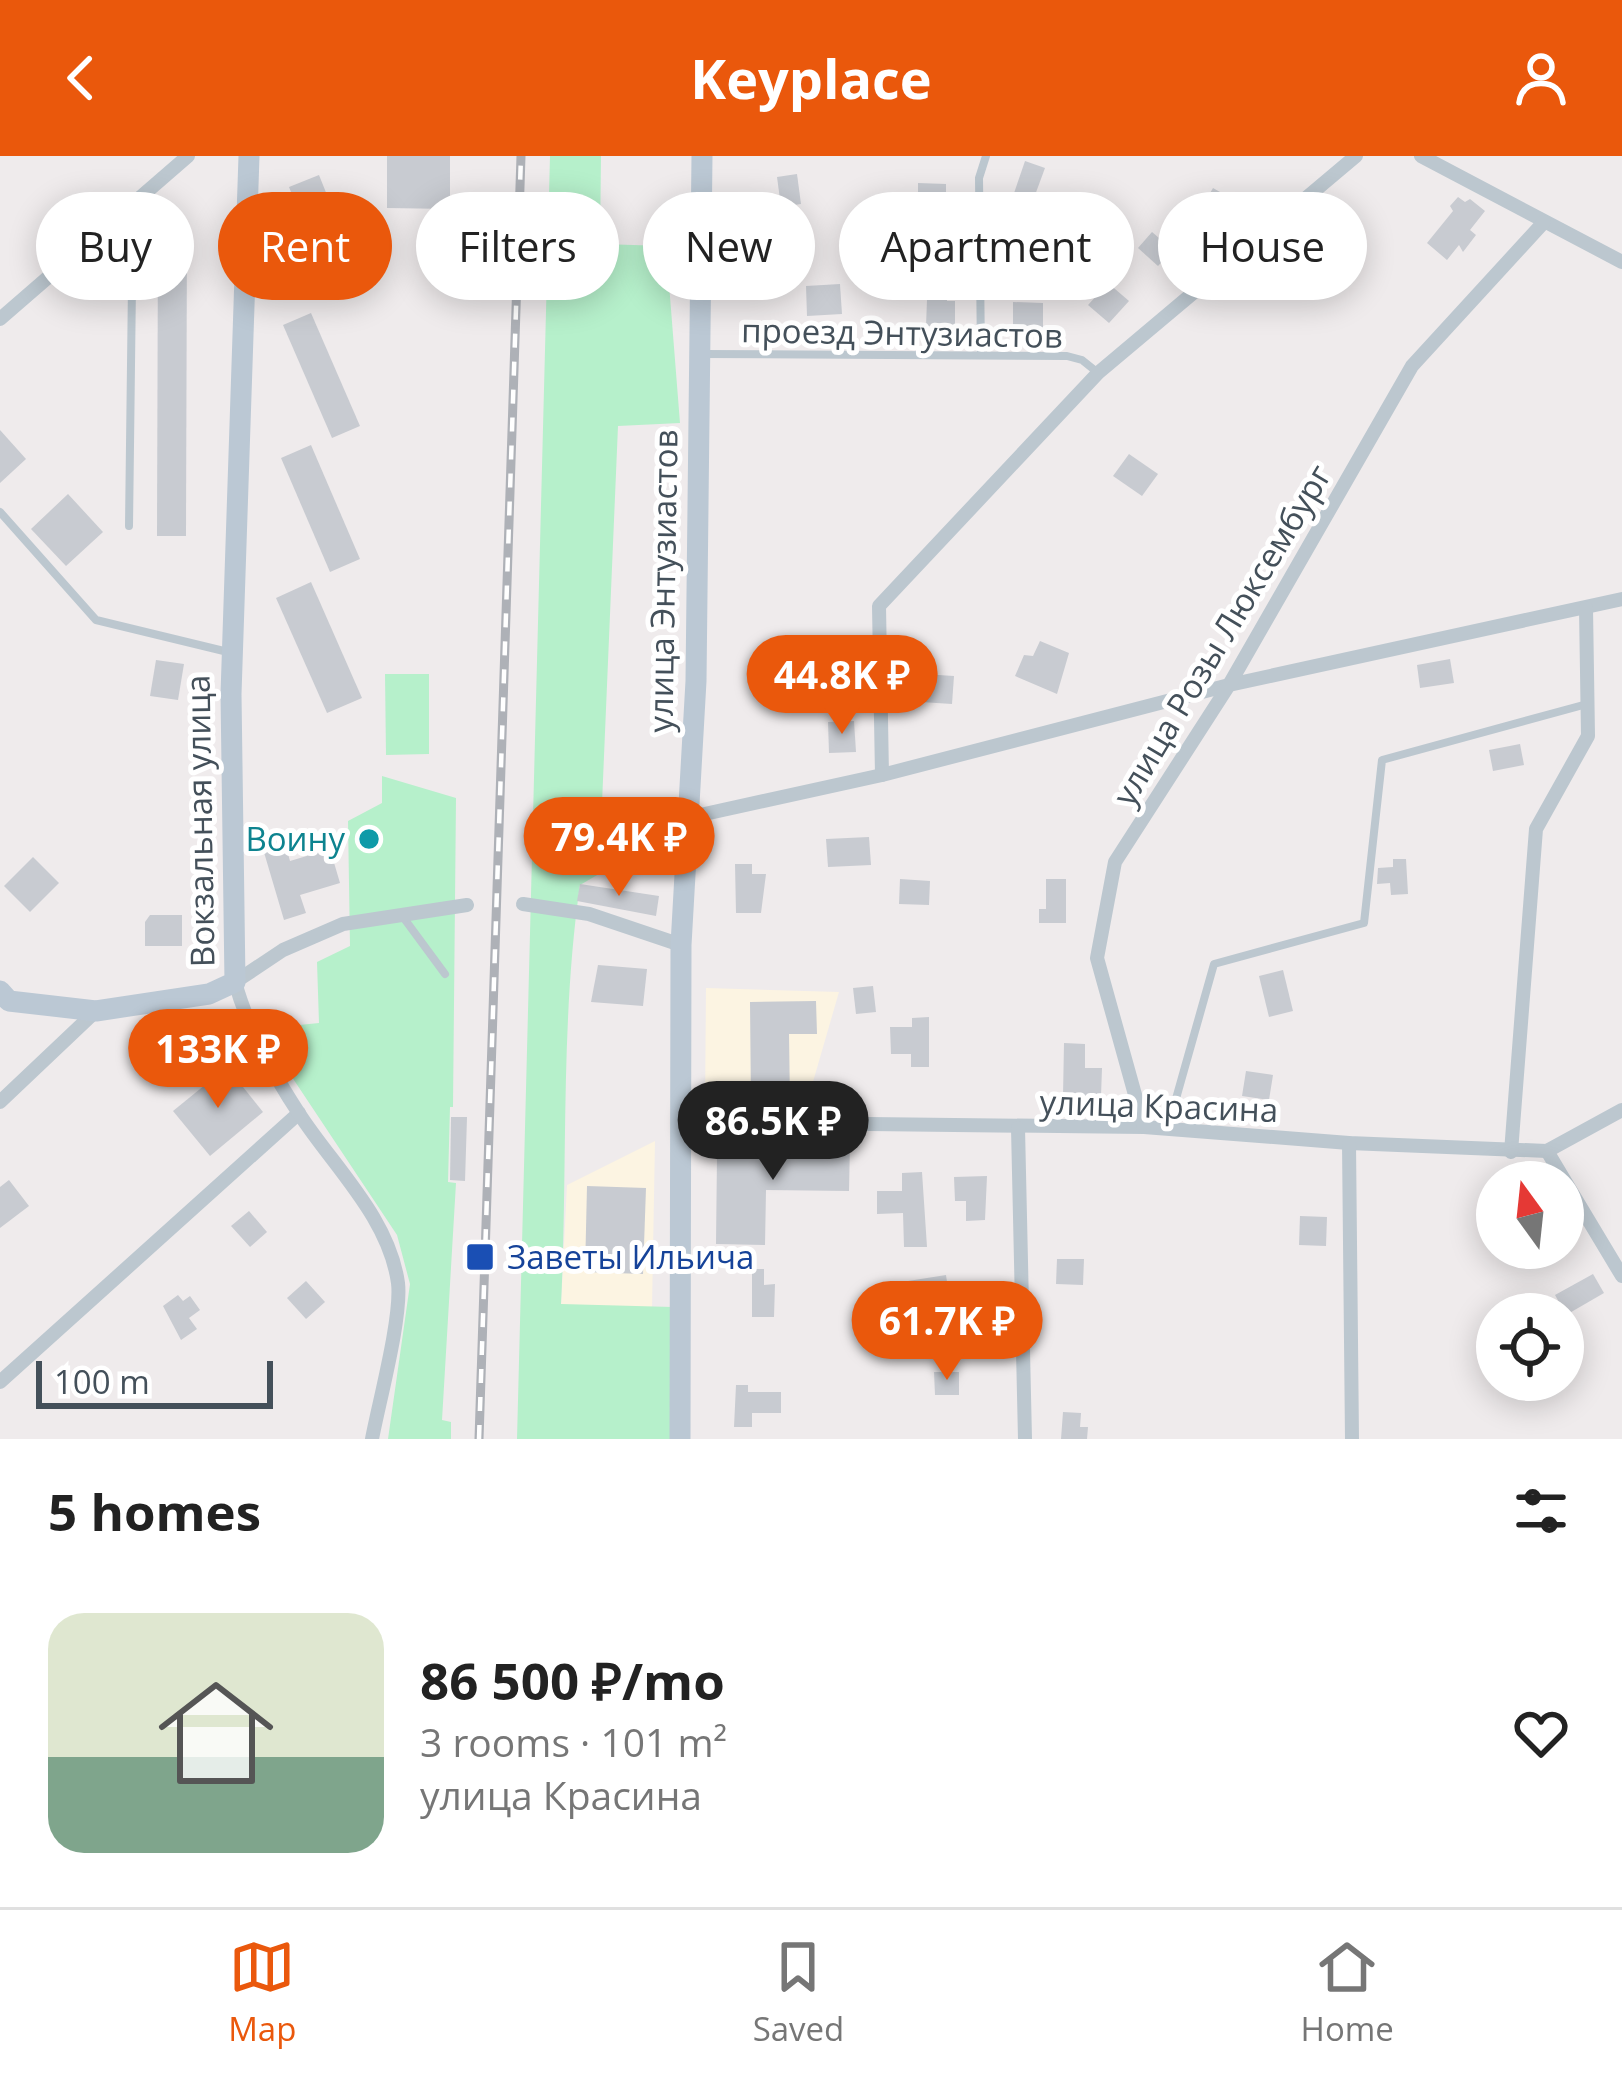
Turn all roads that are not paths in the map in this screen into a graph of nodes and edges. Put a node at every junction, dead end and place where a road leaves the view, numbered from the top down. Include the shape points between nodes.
1 (188, 156) edge
2 (249, 156) edge
3 (702, 156) edge
4 (986, 156) edge
5 (1356, 156) edge
6 (1420, 156) edge
7 (147, 192) edge
8 (1544, 222) junction
9 (1622, 262) edge
10 (36, 288) edge
11 (132, 300) edge
12 (0, 319) edge
13 (700, 354) junction
14 (981, 356) junction
15 (1099, 373) junction
16 (0, 512) edge
17 (129, 526) dead end
18 (1622, 599) edge
19 (1586, 608) junction
20 (231, 653) junction
21 (1229, 686) junction
22 (1587, 704) junction
23 (883, 776) junction
24 (691, 817) junction
25 (523, 904) dead end
26 (467, 905) dead end
27 (401, 915) junction
28 (681, 945) junction
29 (445, 974) dead end
30 (235, 982) junction
31 (0, 991) edge
32 (96, 1011) junction
33 (0, 1102) edge
34 (1622, 1110) edge
35 (298, 1113) junction
36 (682, 1122) junction
37 (1144, 1127) junction
38 (1018, 1128) junction
39 (1167, 1129) junction
40 (1349, 1143) junction
41 (1547, 1151) junction
42 (1510, 1152) junction
43 (1622, 1276) edge
44 (0, 1382) edge
45 (372, 1439) edge
46 (680, 1439) edge
47 (1024, 1439) edge
48 (1352, 1439) edge

1 - 7 street
2 - 20 street, Вокзальная улица
3 - 13 street, улица Энтузиастов
4 - 14 lane via 979,178
5 - 15 street
6 - 8 street
8 - 9 street
8 - 21 street, улица Розы Люксембург via 1412,366
10 - 12 street
11 - 17 lane
13 - 14 lane, проезд Энтузиастов
13 - 24 street, улица Энтузиастов
14 - 15 lane, проезд Энтузиастов via 1074,357
15 - 23 street via 879,606
16 - 20 lane via 96,620
18 - 19 street
19 - 21 street
19 - 22 street
20 - 30 street, Вокзальная улица
21 - 23 street
21 - 37 street, улица Розы Люксембург via 1114,862 1097,958
22 - 39 lane via 1382,760 1364,923 1214,964
22 - 42 street via 1588,736 1536,829
23 - 24 street
24 - 28 street, улица Энтузиастов
25 - 28 street via 589,914
26 - 27 street
27 - 29 lane
27 - 30 street via 343,924
28 - 36 street, улица Энтузиастов
30 - 32 street via 209,994
30 - 35 street, Вокзальная улица via 246,1020
31 - 32 street via 9,1000
32 - 33 street
34 - 41 street, улица Красина
35 - 44 street
35 - 45 street, Вокзальная улица via 369,1210 398,1286
36 - 38 street, улица Красина
36 - 46 street, улица Энтузиастов
37 - 38 street, улица Красина
37 - 39 street, улица Красина
38 - 47 street
39 - 40 street, улица Красина
40 - 42 street, улица Красина
40 - 48 street
41 - 42 street, улица Красина
41 - 43 street

